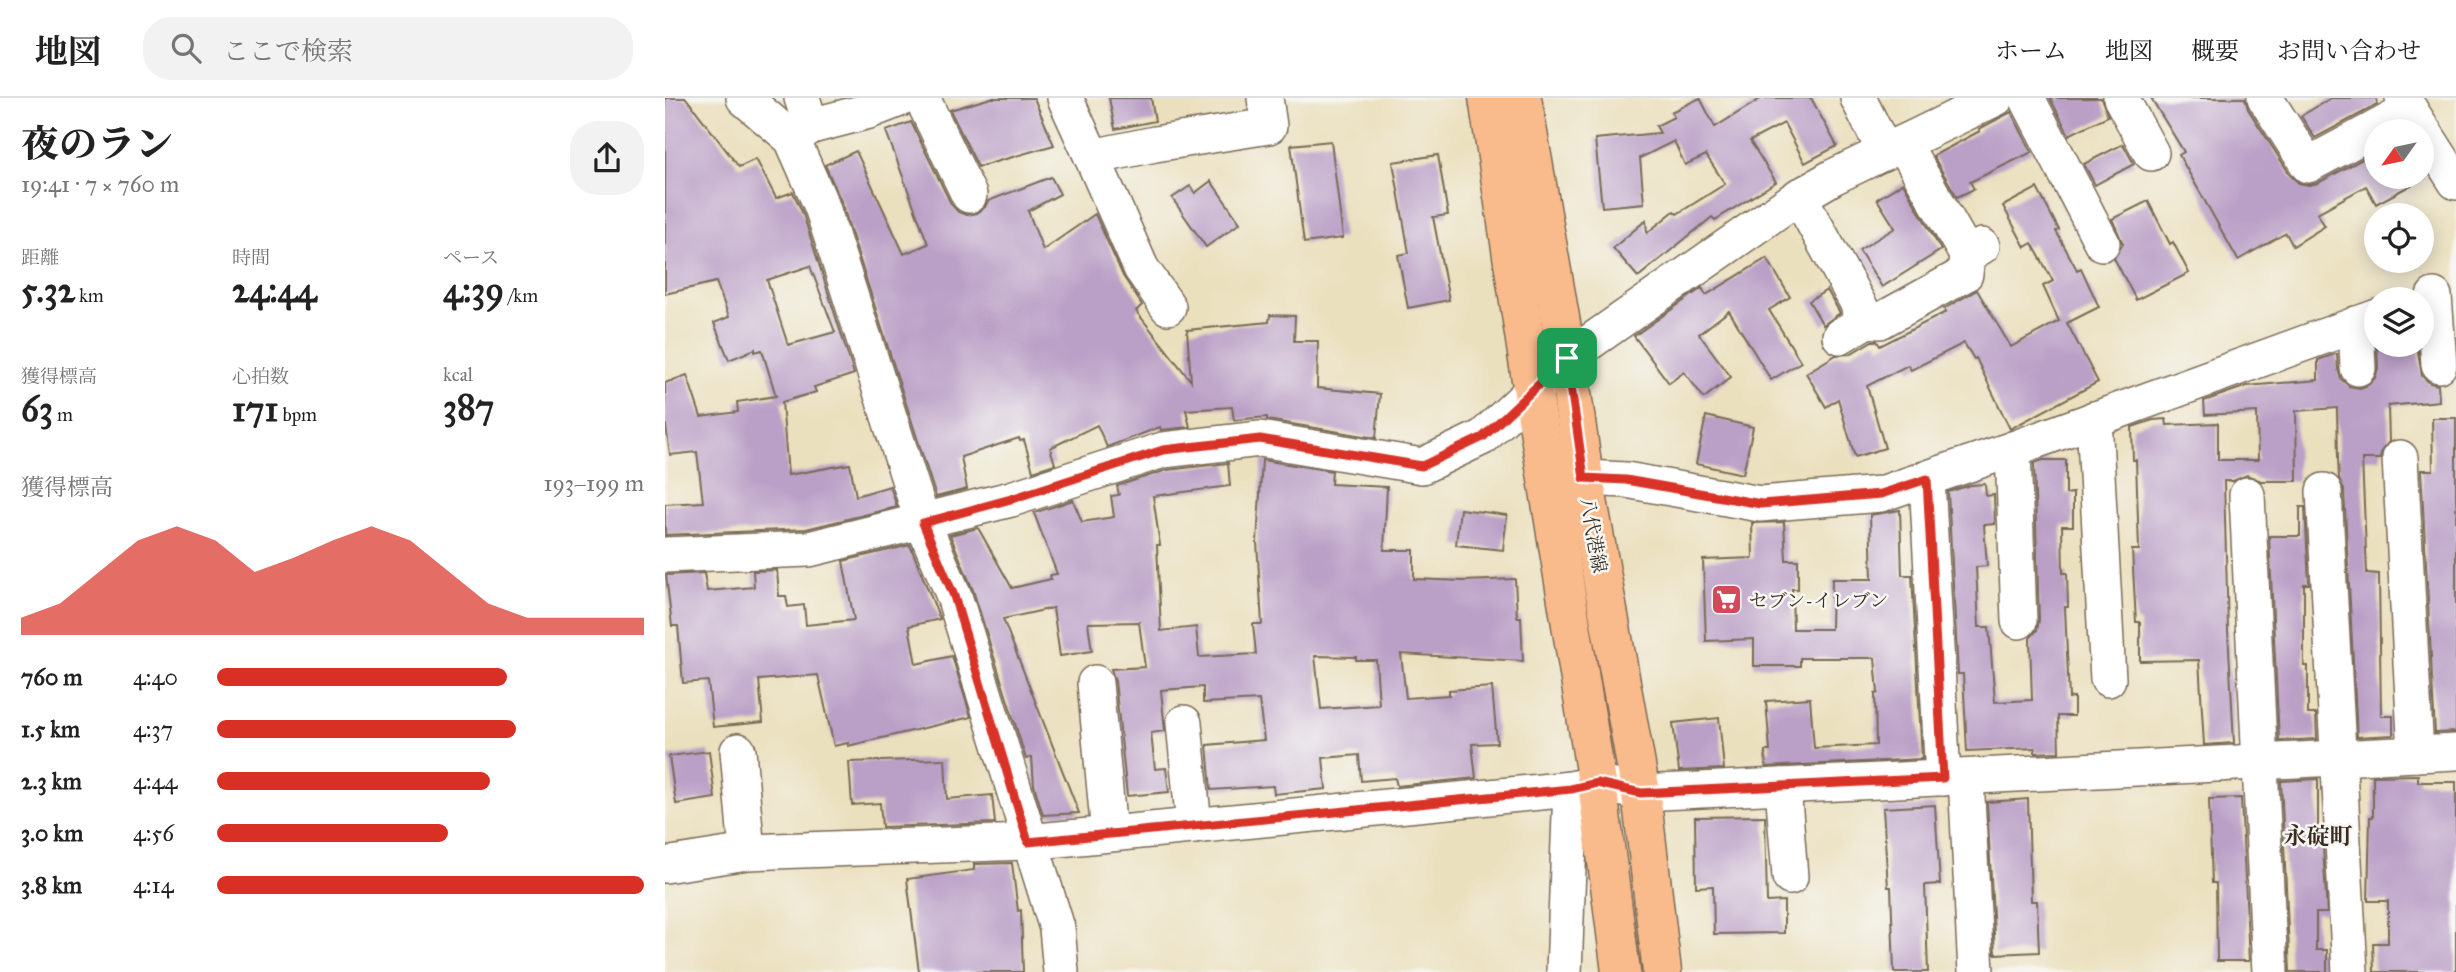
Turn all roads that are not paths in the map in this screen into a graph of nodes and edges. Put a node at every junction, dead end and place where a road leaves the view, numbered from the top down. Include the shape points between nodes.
1 (744, 98) edge
2 (902, 98) edge
3 (922, 98) edge
4 (1065, 98) edge
5 (1488, 98) edge
6 (1522, 98) edge
7 (1858, 98) edge
8 (1996, 98) edge
9 (2027, 98) edge
10 (2121, 98) edge
11 (2265, 98) edge
12 (2407, 104) edge
13 (1267, 112) edge
14 (802, 121) edge
15 (1894, 147) junction
16 (2151, 153) dead end
17 (1092, 157) junction
18 (2456, 182) edge
19 (969, 195) dead end
20 (1799, 196) junction
21 (2102, 243) dead end
22 (2437, 295) edge
23 (1168, 307) dead end
24 (2364, 322) edge
25 (2364, 333) edge
26 (1567, 358) junction
27 (2439, 365) dead end
28 (2358, 368) dead end
29 (1533, 393) junction
30 (2094, 419) junction
31 (2013, 449) junction
32 (2400, 458) dead end
33 (1584, 478) junction
34 (1927, 479) junction
35 (2324, 491) dead end
36 (2247, 495) dead end
37 (923, 523) junction
38 (665, 555) edge
39 (2019, 621) dead end
40 (2108, 679) dead end
41 (1095, 683) dead end
42 (1184, 723) dead end
43 (738, 751) dead end
44 (2456, 752) edge
45 (2416, 754) junction
46 (2339, 758) junction
47 (2260, 762) junction
48 (1954, 777) junction
49 (1584, 786) junction
50 (1783, 786) junction
51 (1641, 793) junction
52 (1194, 826) junction
53 (1109, 834) junction
54 (1028, 842) junction
55 (747, 852) junction
56 (665, 865) edge
57 (1790, 877) dead end
58 (1061, 972) edge
59 (1564, 972) edge
60 (1622, 972) edge
61 (1662, 972) edge
62 (1976, 972) edge
63 (2270, 972) edge
64 (2350, 972) edge

1 - 14 street
2 - 14 street via 869,111
3 - 19 street
4 - 17 street
5 - 29 main road, 八代港線
6 - 26 main road, 八代港線
7 - 15 street
8 - 15 street
9 - 21 street
10 - 16 street
11 - 12 street via 2308,165
12 - 18 street
13 - 17 street
14 - 37 street via 822,207
15 - 20 street
15 - 20 street via 1975,251 1965,274 1880,321 1853,328
17 - 23 street via 1141,268
20 - 26 street
22 - 27 street
24 - 30 street
25 - 28 street
26 - 29 street
26 - 33 main road, 八代港線
29 - 37 street via 1483,437 1422,466 1260,439 1232,442 1163,450
29 - 49 main road, 八代港線
30 - 31 street
30 - 40 street
31 - 34 street
31 - 39 street
32 - 45 street
33 - 34 street via 1626,480 1761,504 1881,494
33 - 51 main road, 八代港線
34 - 48 street
35 - 46 street
36 - 47 street
37 - 38 street via 809,549
37 - 54 street via 954,596
41 - 53 street
42 - 52 street
43 - 55 street
44 - 45 street
45 - 46 street
46 - 47 street
46 - 64 street
47 - 48 street
47 - 63 street
48 - 50 street
48 - 62 street
49 - 51 street
49 - 52 street
49 - 59 street
49 - 60 main road, 八代港線
50 - 51 street
50 - 57 street
51 - 61 main road, 八代港線
52 - 53 street
53 - 54 street
54 - 55 street
54 - 58 street via 1057,928
55 - 56 street

